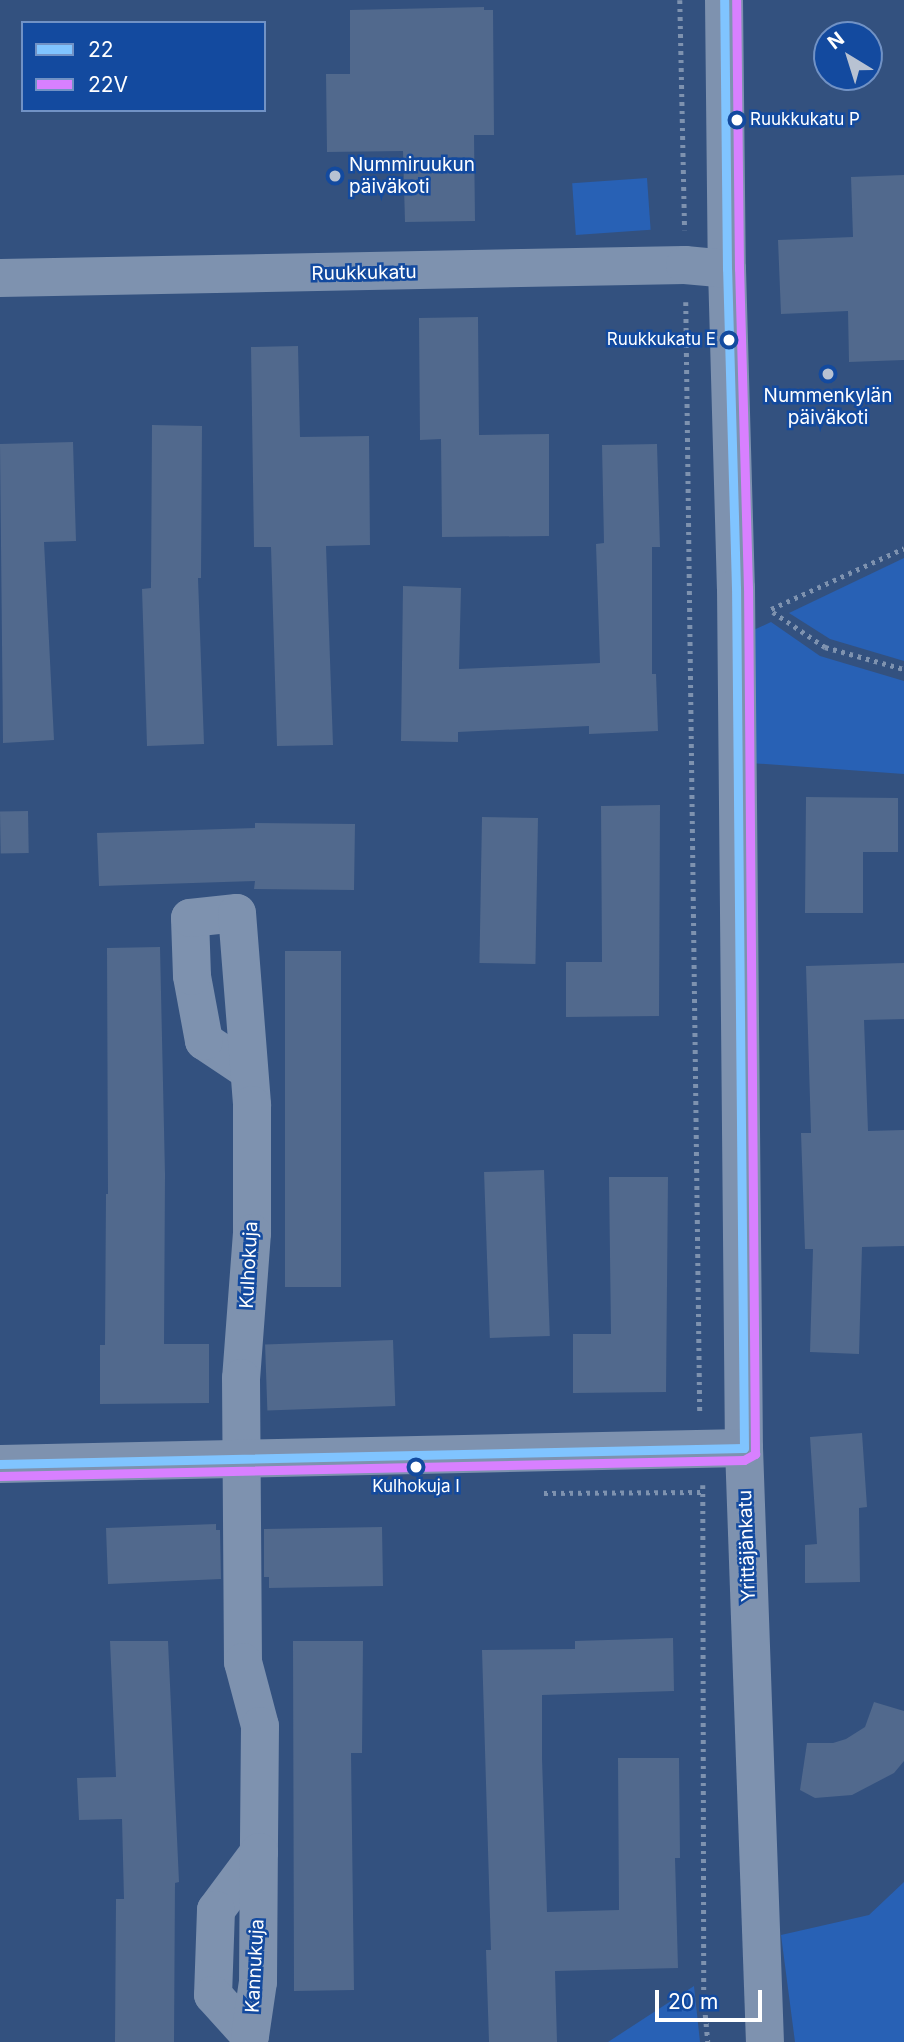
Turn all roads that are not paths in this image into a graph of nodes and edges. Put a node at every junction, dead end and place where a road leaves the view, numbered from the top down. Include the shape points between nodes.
1 (724, 0) edge
2 (727, 269) junction
3 (0, 278) edge
4 (249, 1071) dead end
5 (744, 1448) junction
6 (242, 1459) junction
7 (0, 1464) edge
8 (259, 1852) dead end
9 (765, 2042) edge

1 - 2 street, Yrittäjänkatu
2 - 3 street, Ruukkukatu via 685,265
2 - 5 street, Yrittäjänkatu via 736,626
4 - 6 street, Kulhokuja via 251,1233
5 - 6 street
5 - 9 street, Yrittäjänkatu
6 - 7 street
6 - 8 street via 243,1662 260,1726

